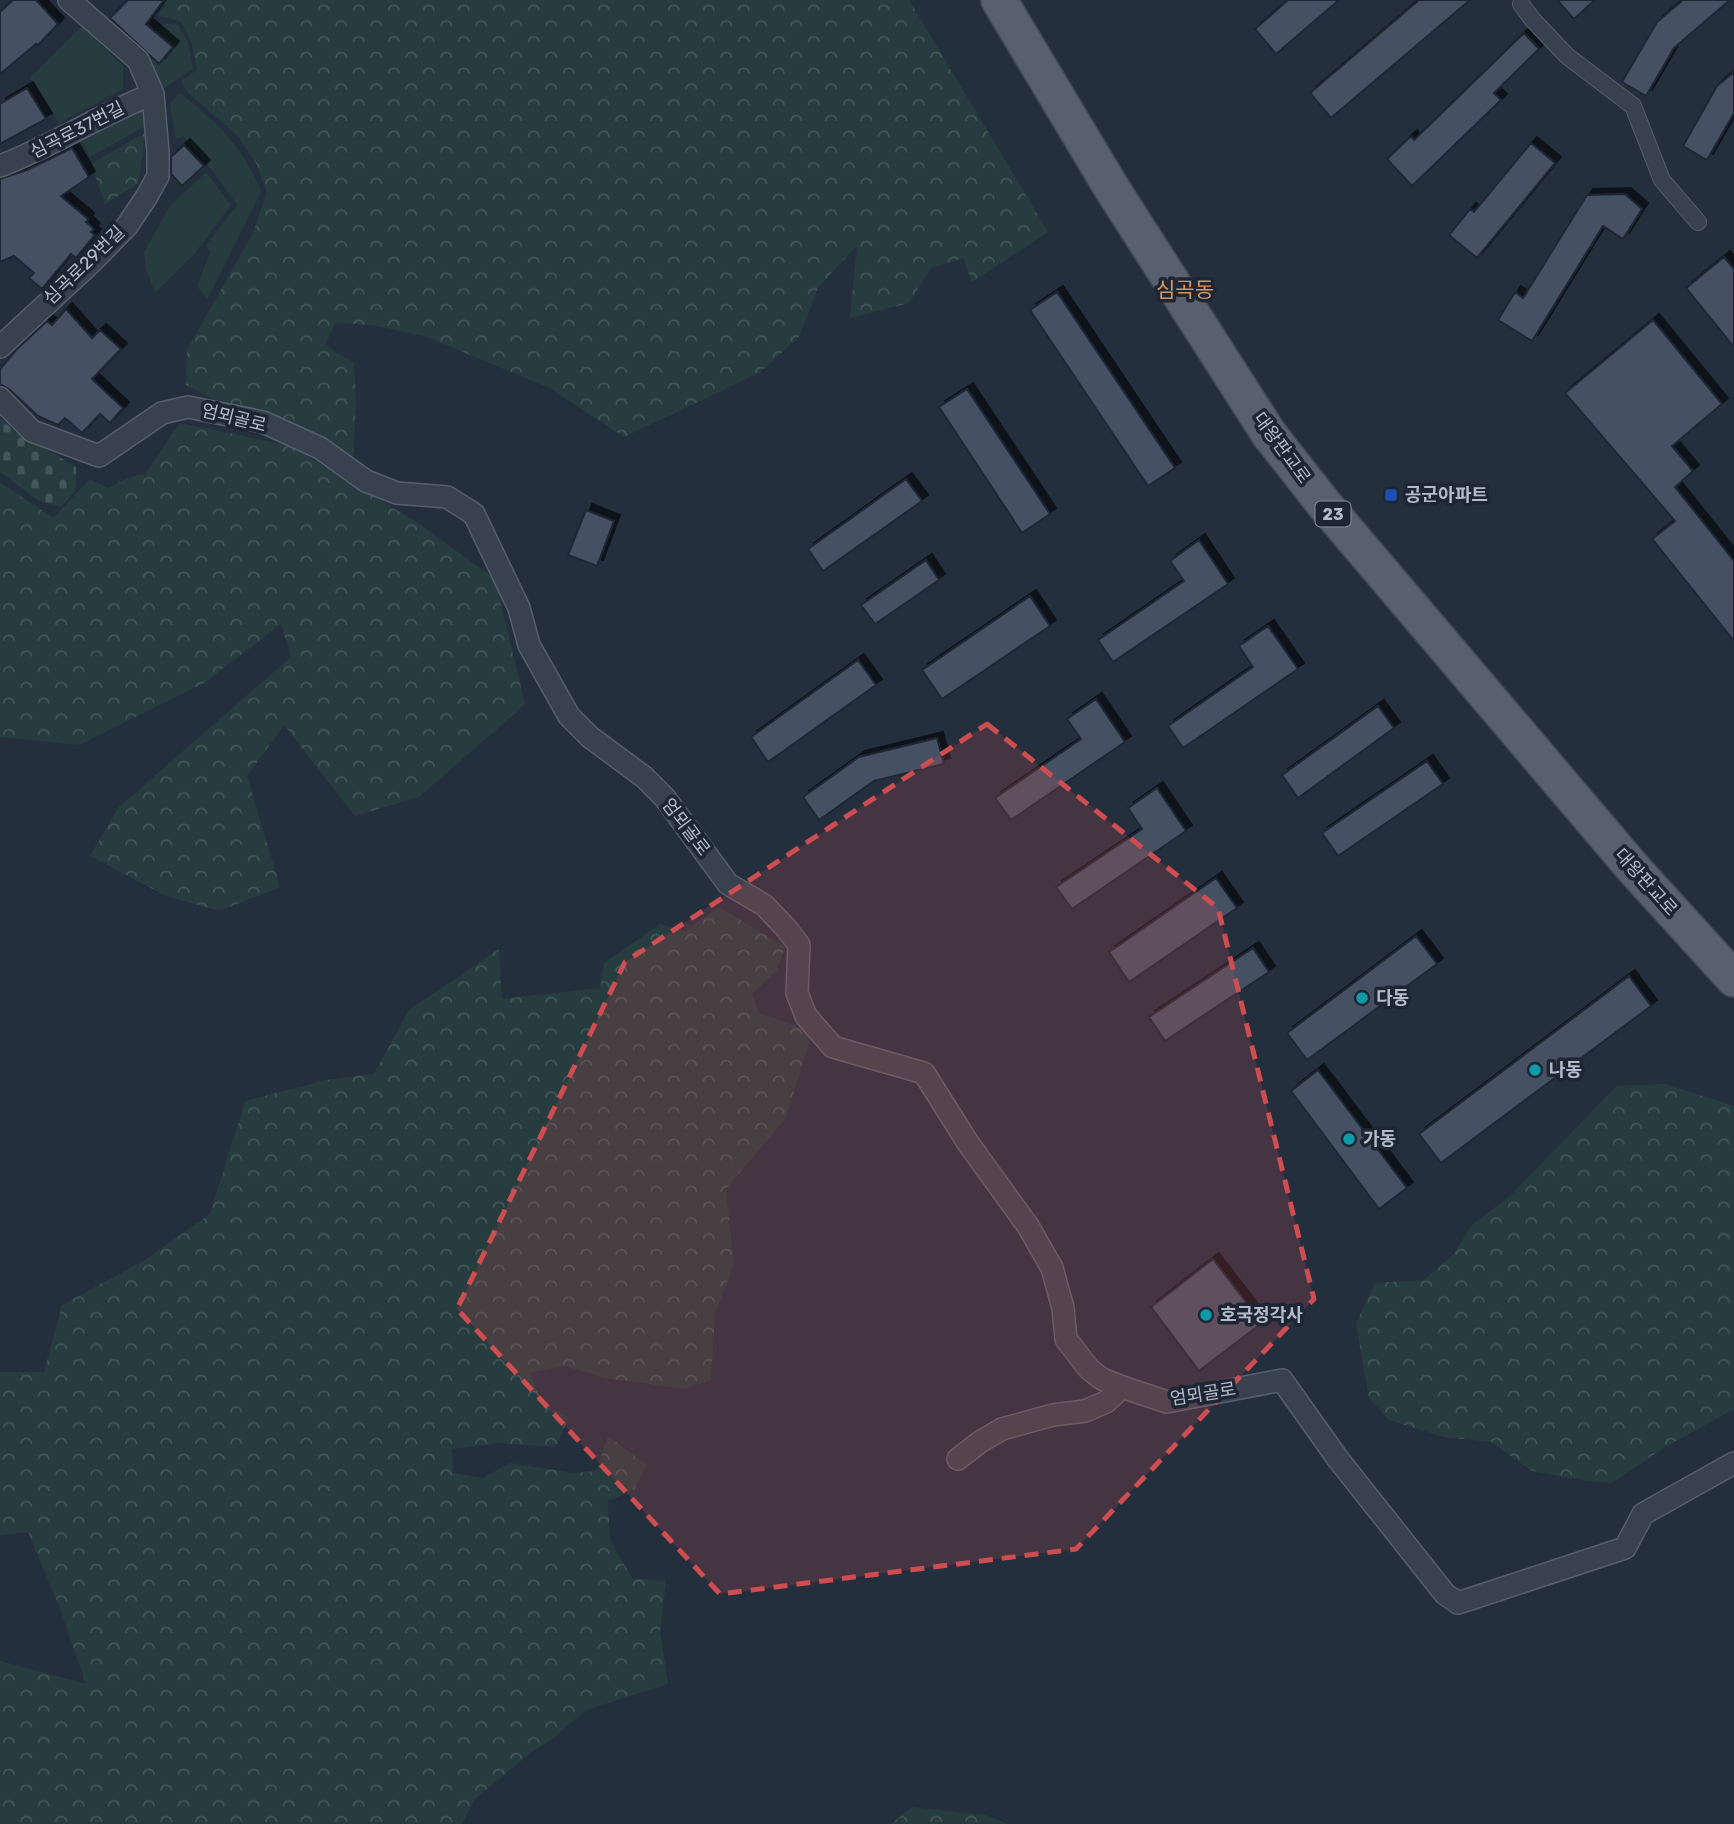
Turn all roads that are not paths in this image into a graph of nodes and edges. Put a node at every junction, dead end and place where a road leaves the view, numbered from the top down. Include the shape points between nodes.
1 (69, 0) edge
2 (999, 0) edge
3 (1521, 4) dead end
4 (153, 94) junction
5 (0, 166) edge
6 (1698, 222) dead end
7 (0, 347) edge
8 (0, 398) edge
9 (1734, 979) edge
10 (1122, 1387) junction
11 (958, 1459) dead end
12 (1734, 1463) edge

1 - 4 street, 심곡로29번길 via 138,60
2 - 9 main road, 대왕판교로 / 23 via 1111,187 1269,434 1633,868
3 - 6 street via 1567,55 1633,106 1662,180
4 - 5 street, 심곡로37번길
4 - 7 street, 심곡로29번길 via 158,176 147,196 127,226 93,261
8 - 10 street, 엄뫼골로 via 32,432 99,456 162,413 188,407 263,422 320,448 366,481 397,493 447,497 474,514 519,608 529,645 569,716 665,798 728,884 764,905 786,928 799,945 797,993 806,1016 833,1048 924,1073 1052,1268 1066,1339 1089,1370
10 - 11 street via 1106,1402 1085,1411 1002,1429
10 - 12 street, 엄뫼골로 via 1167,1402 1282,1380 1338,1459 1445,1594 1458,1603 1625,1548 1643,1514

